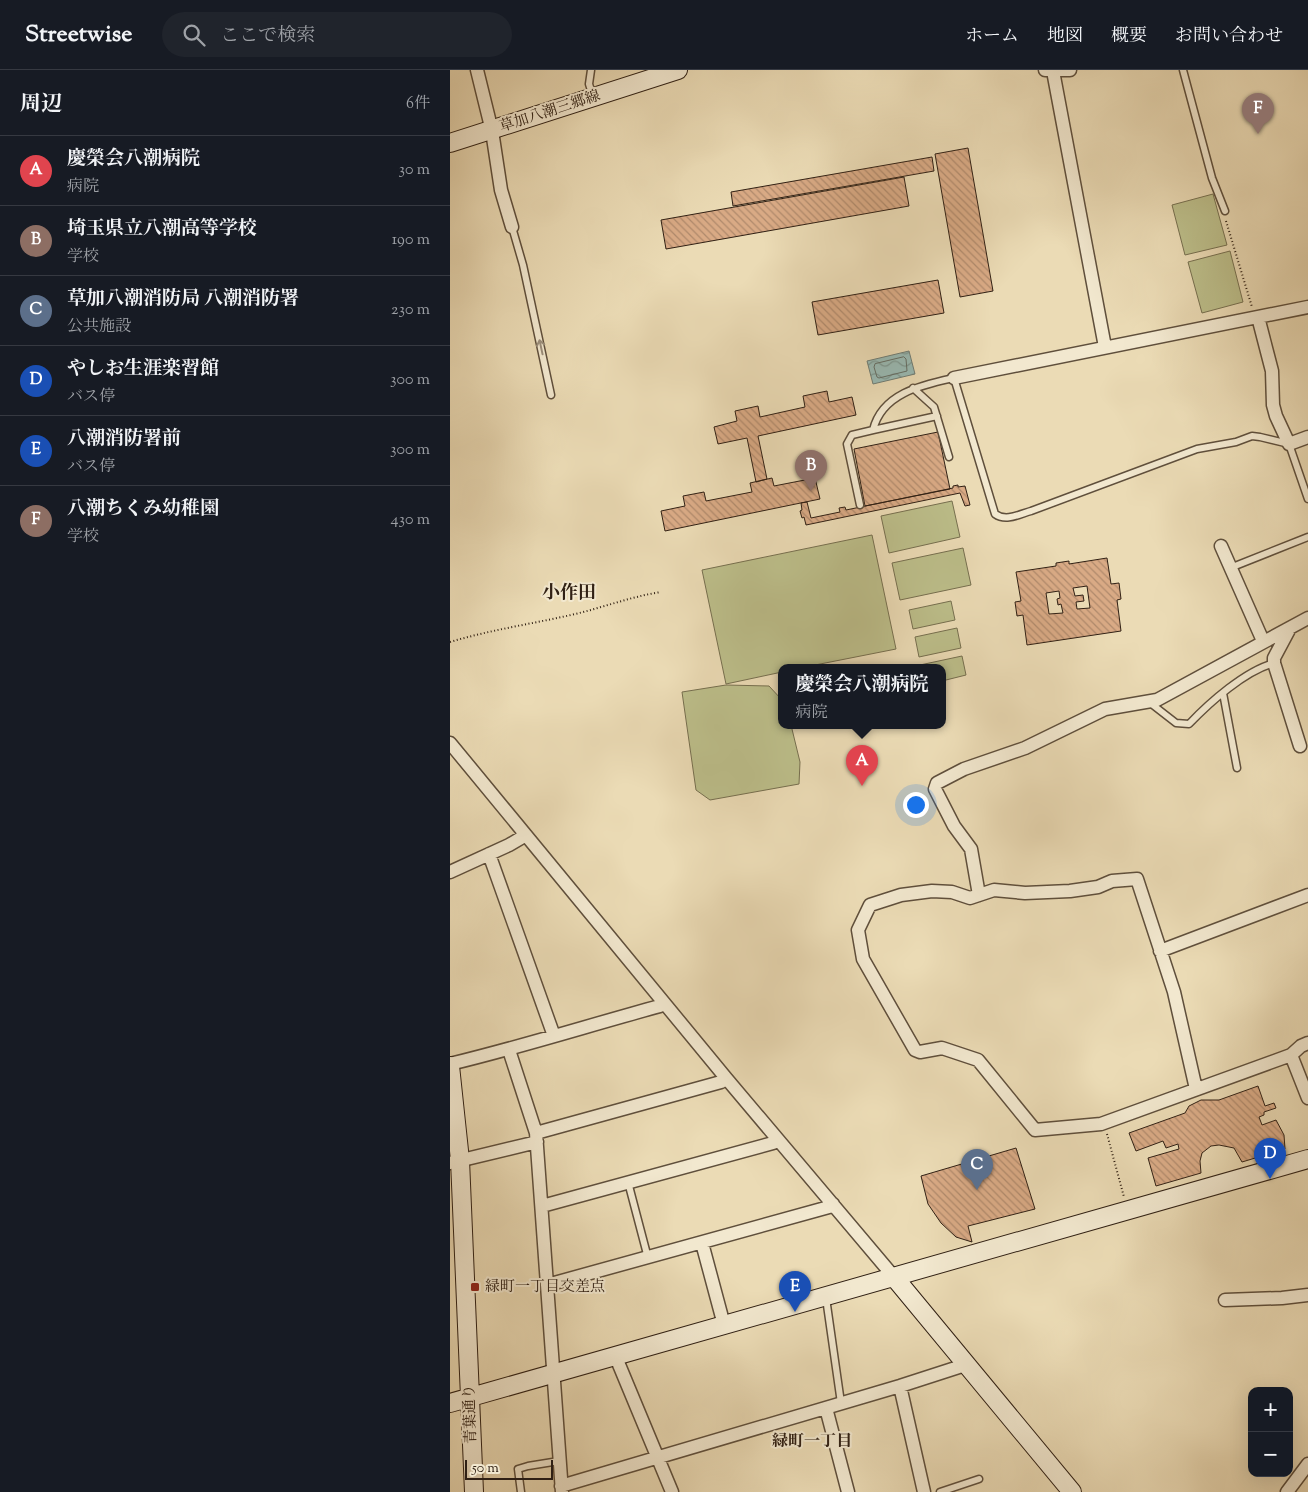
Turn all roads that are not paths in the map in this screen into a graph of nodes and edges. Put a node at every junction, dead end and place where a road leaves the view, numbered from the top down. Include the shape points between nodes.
1 (476, 70) edge
2 (591, 70) edge
3 (678, 70) edge
4 (1049, 70) edge
5 (1070, 70) edge
6 (1183, 70) edge
7 (593, 98) junction
8 (492, 131) junction
9 (450, 143) edge
10 (1225, 211) road end
11 (512, 227) joint
12 (1308, 307) edge
13 (1256, 317) junction
14 (1105, 348) junction
15 (954, 378) junction
16 (913, 388) junction
17 (551, 395) dead end
18 (937, 416) junction
19 (873, 430) junction
20 (1308, 437) edge
21 (1289, 444) junction
22 (950, 457) dead end
23 (1308, 499) edge
24 (860, 505) dead end
25 (1308, 537) edge
26 (1221, 546) dead end
27 (1230, 568) junction
28 (1308, 618) edge
29 (1290, 628) junction
30 (1262, 641) junction
31 (1274, 663) junction
32 (1223, 693) junction
33 (1148, 701) junction
34 (450, 743) edge
35 (1300, 746) dead end
36 (1237, 768) dead end
37 (526, 835) junction
38 (489, 854) junction
39 (450, 872) edge
40 (979, 895) junction
41 (1308, 895) edge
42 (1160, 951) junction
43 (664, 1003) junction
44 (554, 1036) junction
45 (1308, 1043) edge
46 (509, 1050) junction
47 (1291, 1055) junction
48 (450, 1065) edge
49 (726, 1078) junction
50 (1196, 1089) junction
51 (1308, 1098) edge
52 (537, 1138) junction
53 (777, 1139) junction
54 (1308, 1160) edge
55 (455, 1162) edge
56 (628, 1182) junction
57 (833, 1204) junction
58 (542, 1206) junction
59 (457, 1242) edge
60 (702, 1243) junction
61 (648, 1258) junction
62 (894, 1277) junction
63 (547, 1285) junction
64 (1308, 1295) edge
65 (825, 1296) junction
66 (1225, 1300) dead end
67 (724, 1325) junction
68 (615, 1355) junction
69 (965, 1365) junction
70 (553, 1373) junction
71 (900, 1386) junction
72 (470, 1397) junction
73 (450, 1403) edge
74 (841, 1403) junction
75 (826, 1408) junction
76 (657, 1457) junction
77 (559, 1461) junction
78 (1308, 1464) edge
79 (979, 1478) dead end
80 (562, 1489) edge
81 (474, 1492) edge
82 (520, 1492) edge
83 (672, 1492) edge
84 (848, 1492) edge
85 (924, 1492) edge
86 (940, 1492) edge
87 (1072, 1492) edge
88 (1287, 1492) edge

1 - 8 street
2 - 7 lane via 589,84
3 - 7 street, 草加八潮三郷線
4 - 5 street
4 - 14 street
6 - 10 lane via 1212,178
7 - 8 street, 草加八潮三郷線
8 - 9 street, 草加八潮三郷線
8 - 11 street via 501,190
17 -> 11 lane
12 - 13 street
13 - 14 street
13 - 21 street via 1272,371 1273,405
14 - 15 street
15 - 16 lane
15 - 21 lane via 995,514 999,517 1031,511 1197,450 1252,436
16 - 18 lane via 934,407
16 - 19 lane via 893,399 875,420
18 - 19 lane
18 - 22 lane
19 - 24 lane via 852,435 847,444
20 - 21 street
21 - 23 lane
25 - 27 lane
26 - 27 street
27 - 30 street
28 - 29 street
29 - 30 street
29 - 31 street
30 - 33 street via 1157,700
31 - 32 lane via 1254,671
31 - 35 street
32 - 33 lane via 1189,724 1176,724
32 - 36 lane
33 - 40 street via 1105,709 1024,748 964,769 937,783 935,789 954,826 971,849
34 - 37 street
37 - 38 street
37 - 43 street
38 - 39 street
38 - 44 street
40 - 42 street via 994,890 1025,893 1070,891 1137,879
40 - 50 street via 970,898 952,892 932,891 901,895 870,905 858,930 863,959 915,1050 942,1048 978,1060 1035,1130 1102,1124
41 - 42 street
42 - 50 street via 1174,992
43 - 44 street
43 - 49 street
44 - 46 street
45 - 47 street
46 - 48 street
46 - 52 street
47 - 50 street
47 - 51 street
48 - 55 street, 青葉通り
49 - 52 street
49 - 53 street
52 - 55 street
52 - 58 street
53 - 56 street via 773,1143
53 - 57 street
54 - 62 street
55 - 59 street, 青葉通り
56 - 58 street
56 - 61 lane
57 - 60 street
57 - 62 street
58 - 63 street
59 - 72 street, 青葉通り
60 - 61 street
60 - 67 street
61 - 63 street
62 - 65 street
62 - 69 street
63 - 70 street
64 - 66 street
65 - 67 street
65 - 74 lane
67 - 68 street
68 - 70 street
68 - 76 street
69 - 71 street
69 - 87 street
70 - 72 street
70 - 77 street
71 - 74 street
71 - 85 street
72 - 73 street
72 - 81 street, 青葉通り
74 - 75 street
75 - 76 street
75 - 84 street
76 - 80 street
76 - 83 street
77 - 80 street
77 - 82 lane via 518,1469
78 - 88 street
79 - 86 lane

